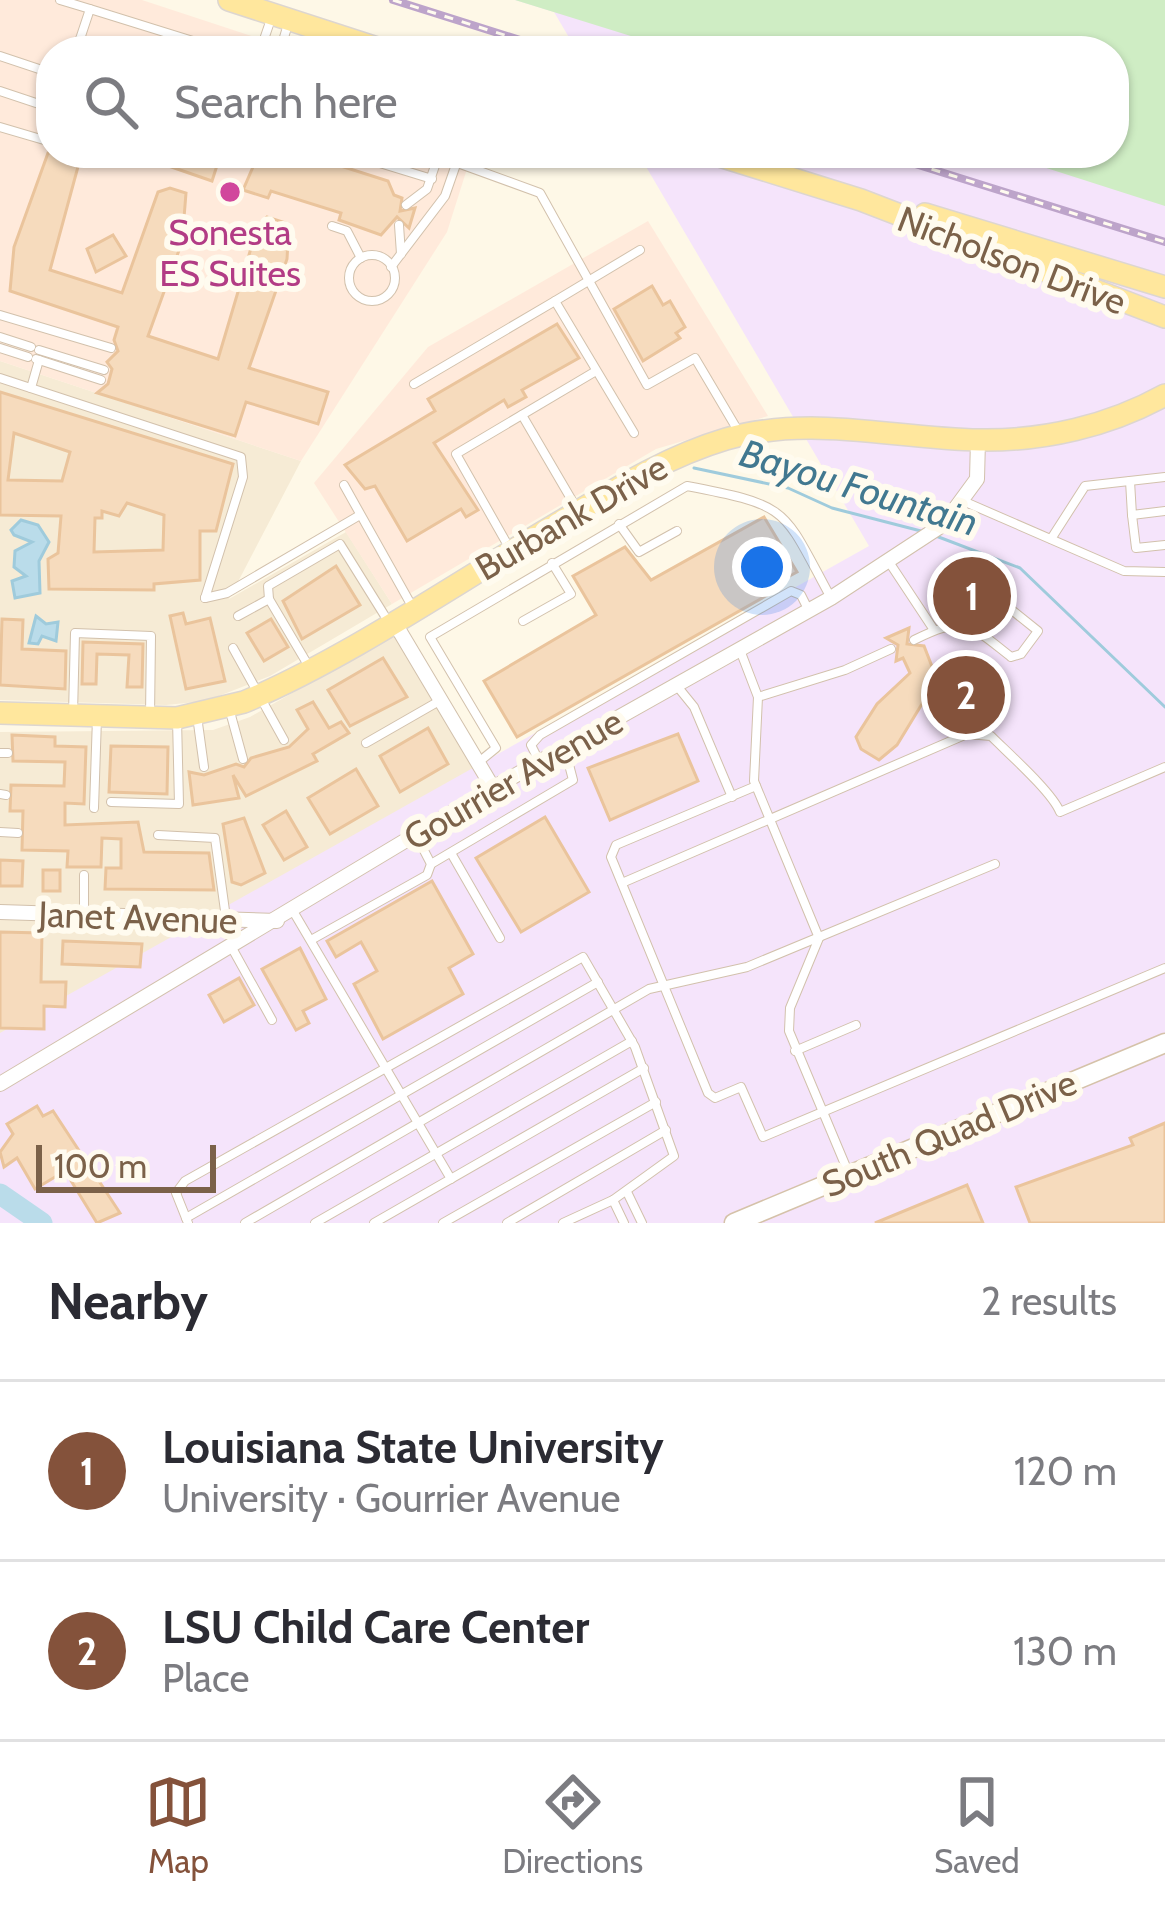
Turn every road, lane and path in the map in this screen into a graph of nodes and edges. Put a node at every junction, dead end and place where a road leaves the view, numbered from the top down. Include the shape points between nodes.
1 (59, 0) edge
2 (229, 0) edge
3 (90, 9) junction
4 (280, 17) junction
5 (81, 36) edge
6 (177, 36) edge
7 (269, 36) edge
8 (280, 36) edge
9 (339, 36) edge
10 (0, 56) edge
11 (36, 68) edge
12 (0, 91) edge
13 (36, 103) edge
14 (0, 130) edge
15 (36, 138) edge
16 (387, 168) edge
17 (433, 168) edge
18 (455, 168) edge
19 (481, 168) edge
20 (758, 168) edge
21 (430, 184) junction
22 (445, 196) junction
23 (861, 200) junction
24 (406, 205) dead end
25 (399, 225) dead end
26 (332, 226) dead end
27 (640, 250) dead end
28 (401, 256) junction
29 (362, 258) junction
30 (392, 267) junction
31 (588, 281) junction
32 (1165, 287) edge
33 (555, 301) junction
34 (0, 315) edge
35 (1165, 317) edge
36 (49, 330) junction
37 (0, 337) edge
38 (0, 348) edge
39 (111, 348) dead end
40 (36, 354) junction
41 (596, 371) junction
42 (103, 375) dead end
43 (0, 378) edge
44 (414, 384) dead end
45 (31, 388) junction
46 (1165, 394) edge
47 (522, 415) junction
48 (634, 433) dead end
49 (741, 435) junction
50 (978, 440) junction
51 (1165, 476) edge
52 (1130, 481) junction
53 (344, 485) dead end
54 (964, 501) junction
55 (578, 511) junction
56 (1165, 511) edge
57 (360, 515) junction
58 (1132, 515) junction
59 (619, 524) junction
60 (677, 531) dead end
61 (1051, 539) junction
62 (1165, 545) edge
63 (511, 550) junction
64 (891, 556) junction
65 (552, 563) junction
66 (1165, 572) edge
67 (269, 598) junction
68 (831, 598) junction
69 (809, 610) junction
70 (238, 616) dead end
71 (398, 617) junction
72 (523, 622) dead end
73 (970, 625) junction
74 (934, 630) junction
75 (430, 637) junction
76 (914, 640) dead end
77 (694, 647) junction
78 (233, 648) dead end
79 (410, 648) junction
80 (740, 649) junction
81 (891, 649) dead end
82 (310, 667) junction
83 (706, 668) junction
84 (676, 685) junction
85 (626, 686) junction
86 (259, 696) junction
87 (758, 697) junction
88 (441, 700) junction
89 (637, 706) junction
90 (228, 708) junction
91 (0, 713) edge
92 (73, 715) junction
93 (97, 716) junction
94 (187, 717) junction
95 (150, 718) junction
96 (284, 740) dead end
97 (366, 743) dead end
98 (554, 753) junction
99 (244, 759) dead end
100 (539, 761) junction
101 (478, 762) junction
102 (204, 767) dead end
103 (1165, 767) edge
104 (756, 786) junction
105 (493, 788) junction
106 (732, 796) junction
107 (111, 802) dead end
108 (94, 808) dead end
109 (768, 818) junction
110 (0, 832) edge
111 (17, 833) dead end
112 (158, 835) dead end
113 (416, 836) junction
114 (451, 853) junction
115 (431, 864) junction
116 (995, 864) dead end
117 (84, 875) dead end
118 (622, 883) junction
119 (293, 911) junction
120 (0, 912) edge
121 (84, 914) junction
122 (226, 920) junction
123 (277, 921) junction
124 (500, 938) dead end
125 (820, 938) junction
126 (311, 940) junction
127 (232, 948) junction
128 (1165, 968) edge
129 (598, 982) junction
130 (664, 986) junction
131 (614, 1009) junction
132 (272, 1020) dead end
133 (856, 1025) dead end
134 (632, 1041) junction
135 (1165, 1043) edge
136 (795, 1051) junction
137 (388, 1066) junction
138 (644, 1068) junction
139 (0, 1084) edge
140 (403, 1093) junction
141 (656, 1102) junction
142 (823, 1114) junction
143 (420, 1123) junction
144 (666, 1130) junction
145 (437, 1154) junction
146 (849, 1175) junction
147 (451, 1179) junction
148 (627, 1191) junction
149 (613, 1200) junction
150 (187, 1220) edge
151 (245, 1223) edge
152 (315, 1223) edge
153 (374, 1223) edge
154 (443, 1223) edge
155 (507, 1223) edge
156 (563, 1223) edge
157 (624, 1223) edge
158 (642, 1223) edge
159 (734, 1223) edge

1 - 3 lane
2 - 4 main road
3 - 5 lane
3 - 6 lane
4 - 7 lane
4 - 8 lane
4 - 9 main road
10 - 11 lane
12 - 13 lane
14 - 15 lane
16 - 21 lane
17 - 21 lane
18 - 22 lane
19 - 31 lane via 540,193
20 - 23 main road, Nicholson Drive
21 - 22 lane
21 - 24 lane
22 - 28 lane
23 - 32 main road, Nicholson Drive
23 - 35 main road, Nicholson Drive
25 - 28 lane
26 - 29 lane via 347,231
27 - 31 lane
28 - 30 lane
29 - 30 lane via 377,256
29 - 30 lane via 349,277 364,300 390,292
31 - 33 lane
31 - 49 lane via 647,385 694,358
33 - 41 lane
33 - 44 lane
34 - 36 lane
36 - 39 lane
36 - 40 lane
37 - 40 lane
38 - 40 lane
40 - 42 lane
40 - 45 lane
41 - 47 lane
41 - 48 lane
43 - 45 lane
45 - 57 lane via 241,457 245,470 205,598
46 - 50 main road, Burbank Drive via 1086,427
47 - 55 lane
47 - 63 lane via 456,454
49 - 50 main road, Burbank Drive via 865,427
49 - 55 main road, Burbank Drive via 652,468
50 - 54 street, Gourrier Avenue via 976,479
51 - 52 lane
52 - 58 lane
52 - 61 lane via 1084,486
53 - 57 lane
54 - 61 lane
54 - 64 street, Gourrier Avenue via 944,524
55 - 63 main road, Burbank Drive
56 - 58 lane
57 - 71 lane
58 - 62 lane via 1136,548
59 - 60 lane via 640,552
59 - 65 lane
59 - 68 lane via 688,486 746,497 784,512
61 - 66 lane via 1124,571
63 - 71 main road, Burbank Drive
64 - 68 street, Gourrier Avenue
64 - 74 lane
65 - 72 lane via 571,594
65 - 75 lane
67 - 70 lane
67 - 71 lane via 268,586 340,544
67 - 82 lane
68 - 69 street, Gourrier Avenue
69 - 77 lane via 791,591
69 - 80 street, Gourrier Avenue
71 - 79 street
71 - 82 main road, Burbank Drive
73 - 73 lane via 1011,657 1038,631 998,599
73 - 74 lane
74 - 76 lane
75 - 79 lane
75 - 101 lane via 496,748
77 - 83 lane
77 - 85 lane
78 - 86 lane
79 - 88 street
80 - 83 street, Gourrier Avenue
80 - 87 lane
81 - 87 lane
82 - 86 main road, Burbank Drive
83 - 84 street, Gourrier Avenue
84 - 89 street, Gourrier Avenue
84 - 106 lane via 694,706
85 - 89 lane
85 - 100 lane via 540,735 531,745
86 - 90 main road, Burbank Drive
86 - 96 lane
87 - 104 lane
88 - 97 lane
88 - 101 street
89 - 98 street, Gourrier Avenue
90 - 94 main road, Burbank Drive
90 - 99 lane
91 - 92 main road, Burbank Drive
92 - 93 main road, Burbank Drive
92 - 95 lane via 75,633 151,635
93 - 95 main road, Burbank Drive
93 - 108 lane
94 - 95 main road, Burbank Drive
94 - 102 lane
94 - 107 lane via 179,804
98 - 100 street, Gourrier Avenue
98 - 114 lane via 567,757 573,780
100 - 105 street, Gourrier Avenue
101 - 105 street
103 - 109 lane via 1060,812 1048,789 991,736 967,734
104 - 106 lane
104 - 109 lane
105 - 113 street, Gourrier Avenue
106 - 118 lane via 616,845 611,856
109 - 118 lane
109 - 125 lane
110 - 111 lane
112 - 122 lane via 215,838
113 - 115 lane
113 - 119 street, Gourrier Avenue
114 - 115 lane
114 - 124 lane
115 - 126 lane via 427,875
116 - 125 lane
117 - 121 lane
118 - 130 lane
119 - 123 street, Gourrier Avenue
119 - 126 lane
120 - 121 street, Janet Avenue
121 - 122 street, Janet Avenue
122 - 123 street, Janet Avenue
123 - 127 street, Gourrier Avenue
125 - 130 lane via 747,967
125 - 136 lane via 790,1008
126 - 137 lane
127 - 132 lane
127 - 139 street, Gourrier Avenue
128 - 142 lane
129 - 131 lane
129 - 137 lane via 584,957 577,959
129 - 140 lane
130 - 131 lane
130 - 142 lane via 711,1096 741,1087 767,1138
131 - 134 lane
131 - 143 lane
133 - 136 lane
134 - 138 lane
134 - 145 lane
135 - 146 street, South Quad Drive
136 - 142 lane
137 - 140 lane
137 - 150 lane via 185,1181 176,1193
138 - 141 lane
138 - 147 lane
140 - 143 lane
140 - 150 lane
141 - 144 lane
141 - 154 lane
142 - 146 lane
143 - 145 lane
143 - 151 lane
144 - 148 lane via 670,1164
144 - 155 lane
145 - 147 lane
145 - 152 lane
146 - 159 street, South Quad Drive
147 - 153 lane
148 - 149 lane
148 - 158 lane
149 - 156 lane
149 - 157 lane

